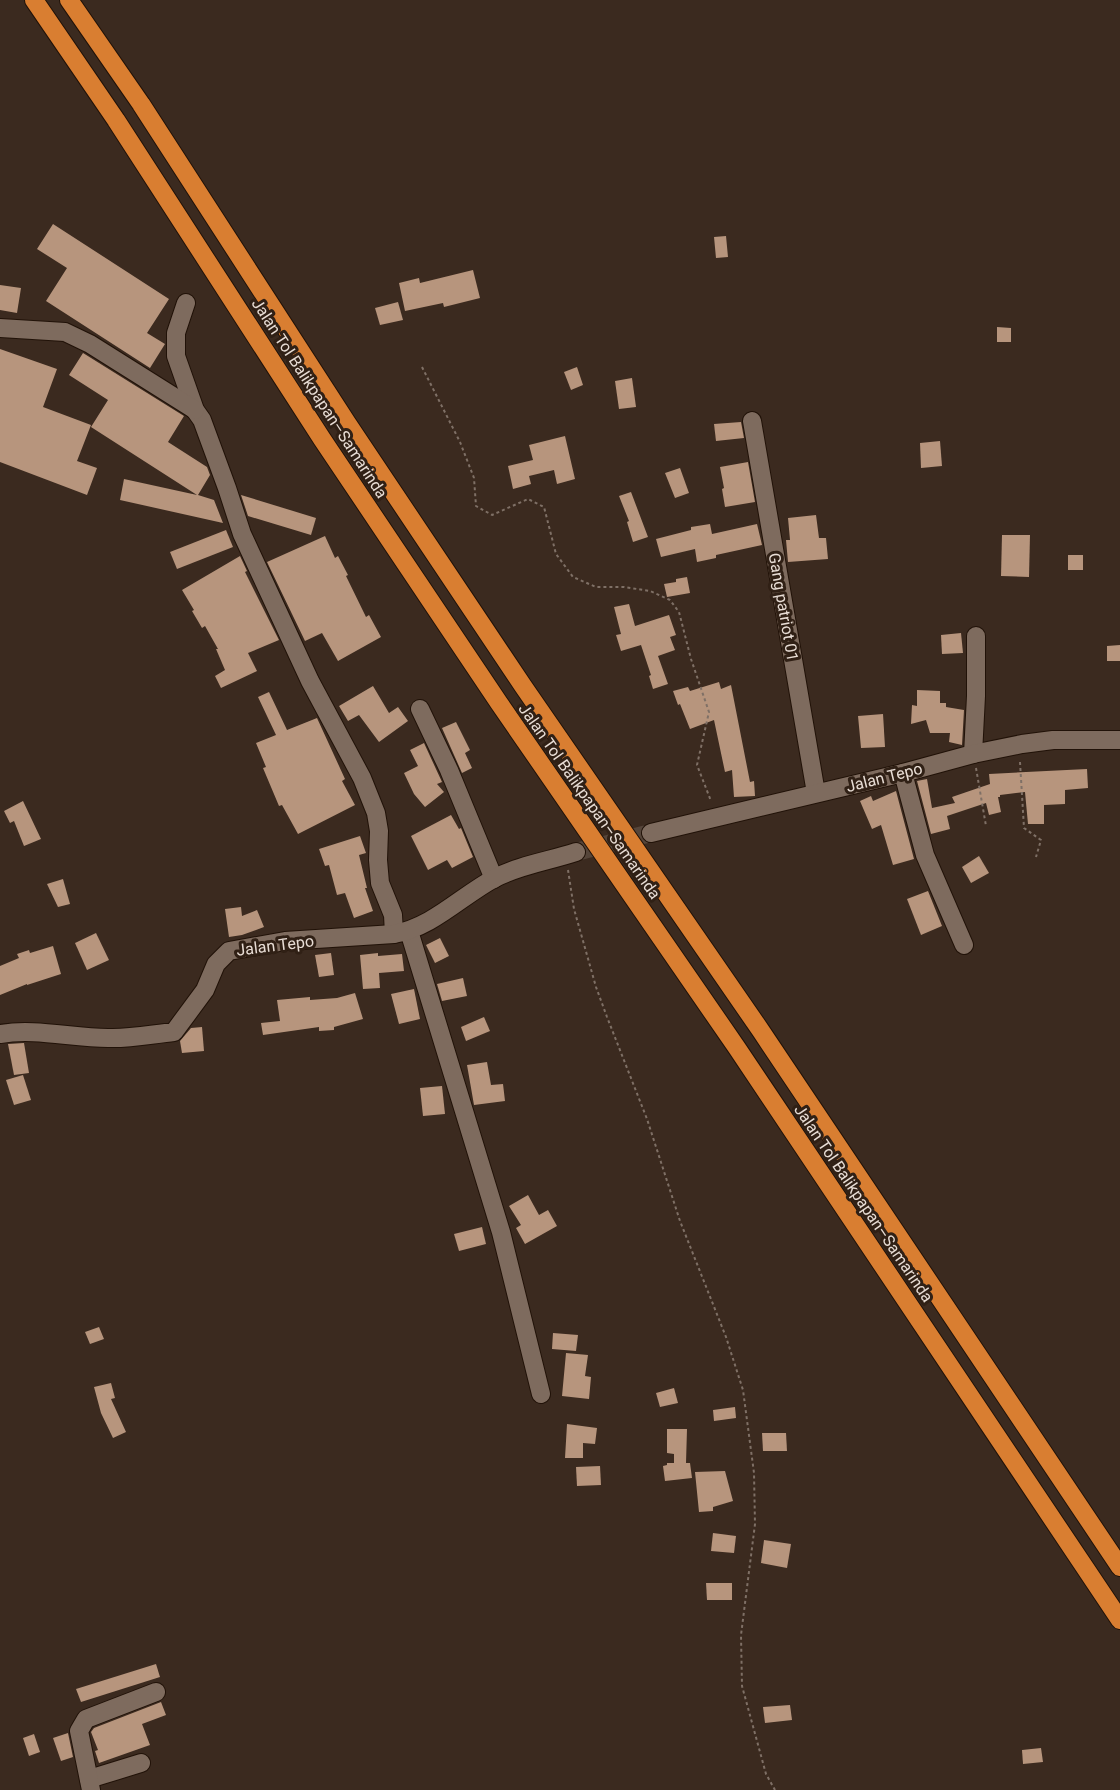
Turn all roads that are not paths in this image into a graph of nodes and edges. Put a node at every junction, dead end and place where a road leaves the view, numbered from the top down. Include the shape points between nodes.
1 (34, 0) edge
2 (69, 0) edge
3 (186, 303) dead end
4 (0, 328) edge
5 (195, 410) junction
6 (752, 421) dead end
7 (976, 636) dead end
8 (420, 708) dead end
9 (1120, 740) edge
10 (973, 754) junction
11 (903, 773) junction
12 (816, 793) junction
13 (651, 833) tunnel mouth
14 (570, 854) tunnel mouth
15 (494, 879) junction
16 (402, 933) junction
17 (964, 945) dead end
18 (0, 1034) edge
19 (541, 1394) dead end
20 (1120, 1568) edge
21 (1120, 1620) edge
22 (156, 1692) dead end
23 (141, 1763) dead end
24 (90, 1784) edge

1 - 21 highway, Jalan Tol Balikpapan–Samarinda via 322,439
2 - 20 highway, Jalan Tol Balikpapan–Samarinda via 523,686 761,1031
3 - 5 street via 176,333 176,356
4 - 5 street via 65,332
5 - 16 street via 202,420 242,534 376,813 380,883
6 - 12 street, Gang patriot 01
7 - 10 street
8 - 15 street
9 - 10 street, Jalan Tepo via 1053,740
10 - 11 street, Jalan Tepo
11 - 12 street, Jalan Tepo
11 - 17 street via 925,855
12 - 13 street, Jalan Tepo
14 - 15 street, Jalan Tepo
15 - 16 street, Jalan Tepo via 435,918
16 - 18 street, Jalan Tepo via 285,941 229,951 216,964 205,990 174,1032 109,1039 50,1032
16 - 19 street via 501,1232
22 - 24 street via 86,1719 82,1724 79,1731
23 - 24 street

